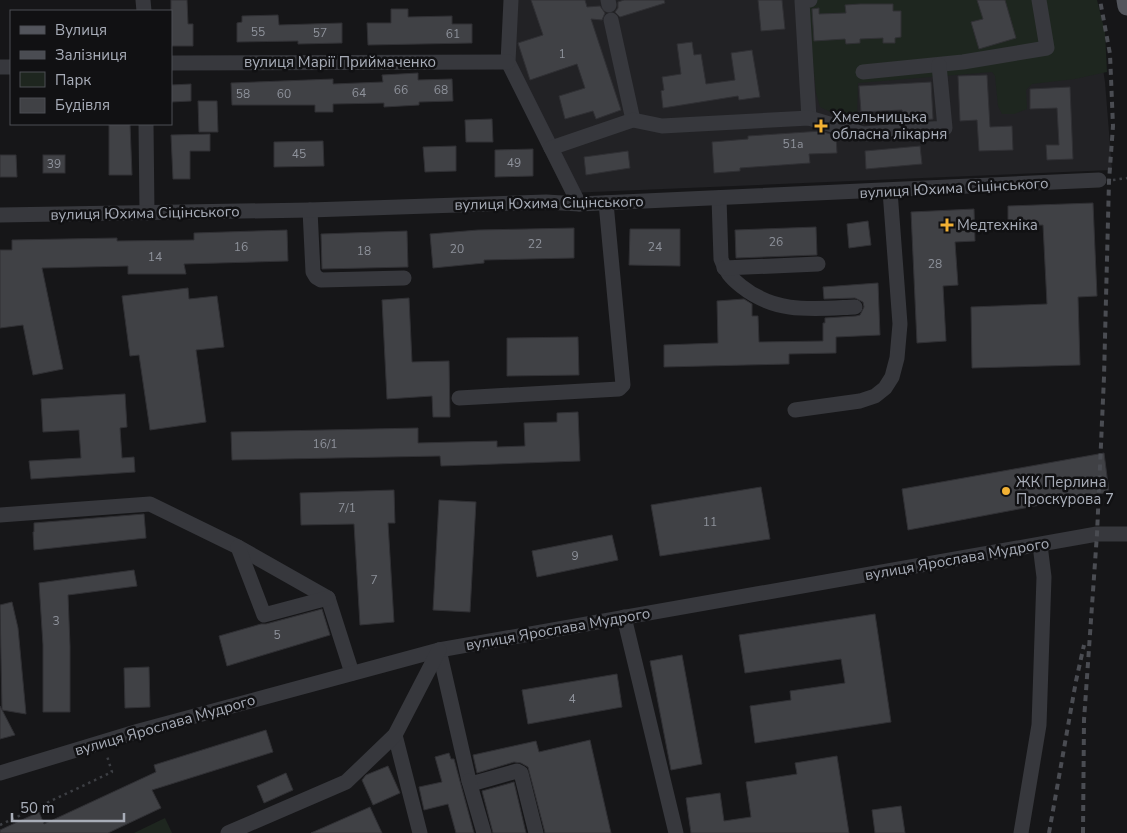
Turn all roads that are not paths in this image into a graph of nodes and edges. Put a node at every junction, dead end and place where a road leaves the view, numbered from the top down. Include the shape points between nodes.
1 (511, 0) edge
2 (804, 0) edge
3 (1039, 0) edge
4 (1126, 0) edge
5 (1127, 6) edge
6 (609, 8) edge
7 (508, 62) junction
8 (172, 63) edge
9 (939, 65) junction
10 (863, 72) dead end
11 (809, 118) junction
12 (632, 120) junction
13 (146, 125) edge
14 (550, 148) junction
15 (1099, 180) dead end
16 (890, 191) junction
17 (719, 198) junction
18 (606, 203) junction
19 (579, 204) junction
20 (310, 210) junction
21 (147, 213) junction
22 (0, 215) edge
23 (818, 264) dead end
24 (724, 268) junction
25 (404, 278) dead end
26 (855, 307) dead end
27 (459, 398) dead end
28 (795, 410) dead end
29 (0, 515) edge
30 (1127, 534) edge
31 (1040, 544) junction
32 (238, 547) junction
33 (328, 598) junction
34 (624, 617) junction
35 (439, 650) junction
36 (352, 673) junction
37 (395, 735) junction
38 (0, 773) edge
39 (468, 780) junction
40 (228, 833) edge
41 (420, 833) edge
42 (484, 833) edge
43 (536, 833) edge
44 (676, 833) edge
45 (1021, 833) edge

1 - 7 street
2 - 11 street
3 - 9 street via 1047,48
4 - 5 main road
6 - 12 street
7 - 8 street, вулиця Марії Приймаченко
7 - 14 street
9 - 10 street
9 - 11 street via 945,128 863,134
11 - 12 street via 662,126
12 - 14 street
13 - 21 street
14 - 19 street
15 - 16 street, вулиця Юхима Сіцінського
16 - 17 street, вулиця Юхима Сіцінського
16 - 28 street via 900,324 892,377 875,396
17 - 18 street, вулиця Юхима Сіцінського
17 - 24 street
18 - 19 street, вулиця Юхима Сіцінського
18 - 27 street via 623,385 619,389
19 - 20 street, вулиця Юхима Сіцінського via 546,202
20 - 21 street, вулиця Юхима Сіцінського
20 - 25 street via 313,272 316,277 321,280
21 - 22 street, вулиця Юхима Сіцінського
23 - 24 street
24 - 26 street via 730,277 768,303 798,308
29 - 32 street via 150,504
30 - 31 street, вулиця Ярослава Мудрого via 1097,534
31 - 34 street, вулиця Ярослава Мудрого
31 - 45 street via 1044,577 1040,725
32 - 33 street
32 - 33 street via 264,615
33 - 36 street
34 - 35 street, вулиця Ярослава Мудрого
34 - 44 street
35 - 36 street, вулиця Ярослава Мудрого
35 - 37 street
35 - 39 street
36 - 38 street, вулиця Ярослава Мудрого
37 - 40 street via 346,782
37 - 41 street
39 - 42 street
39 - 43 street via 471,784 517,771 521,773

